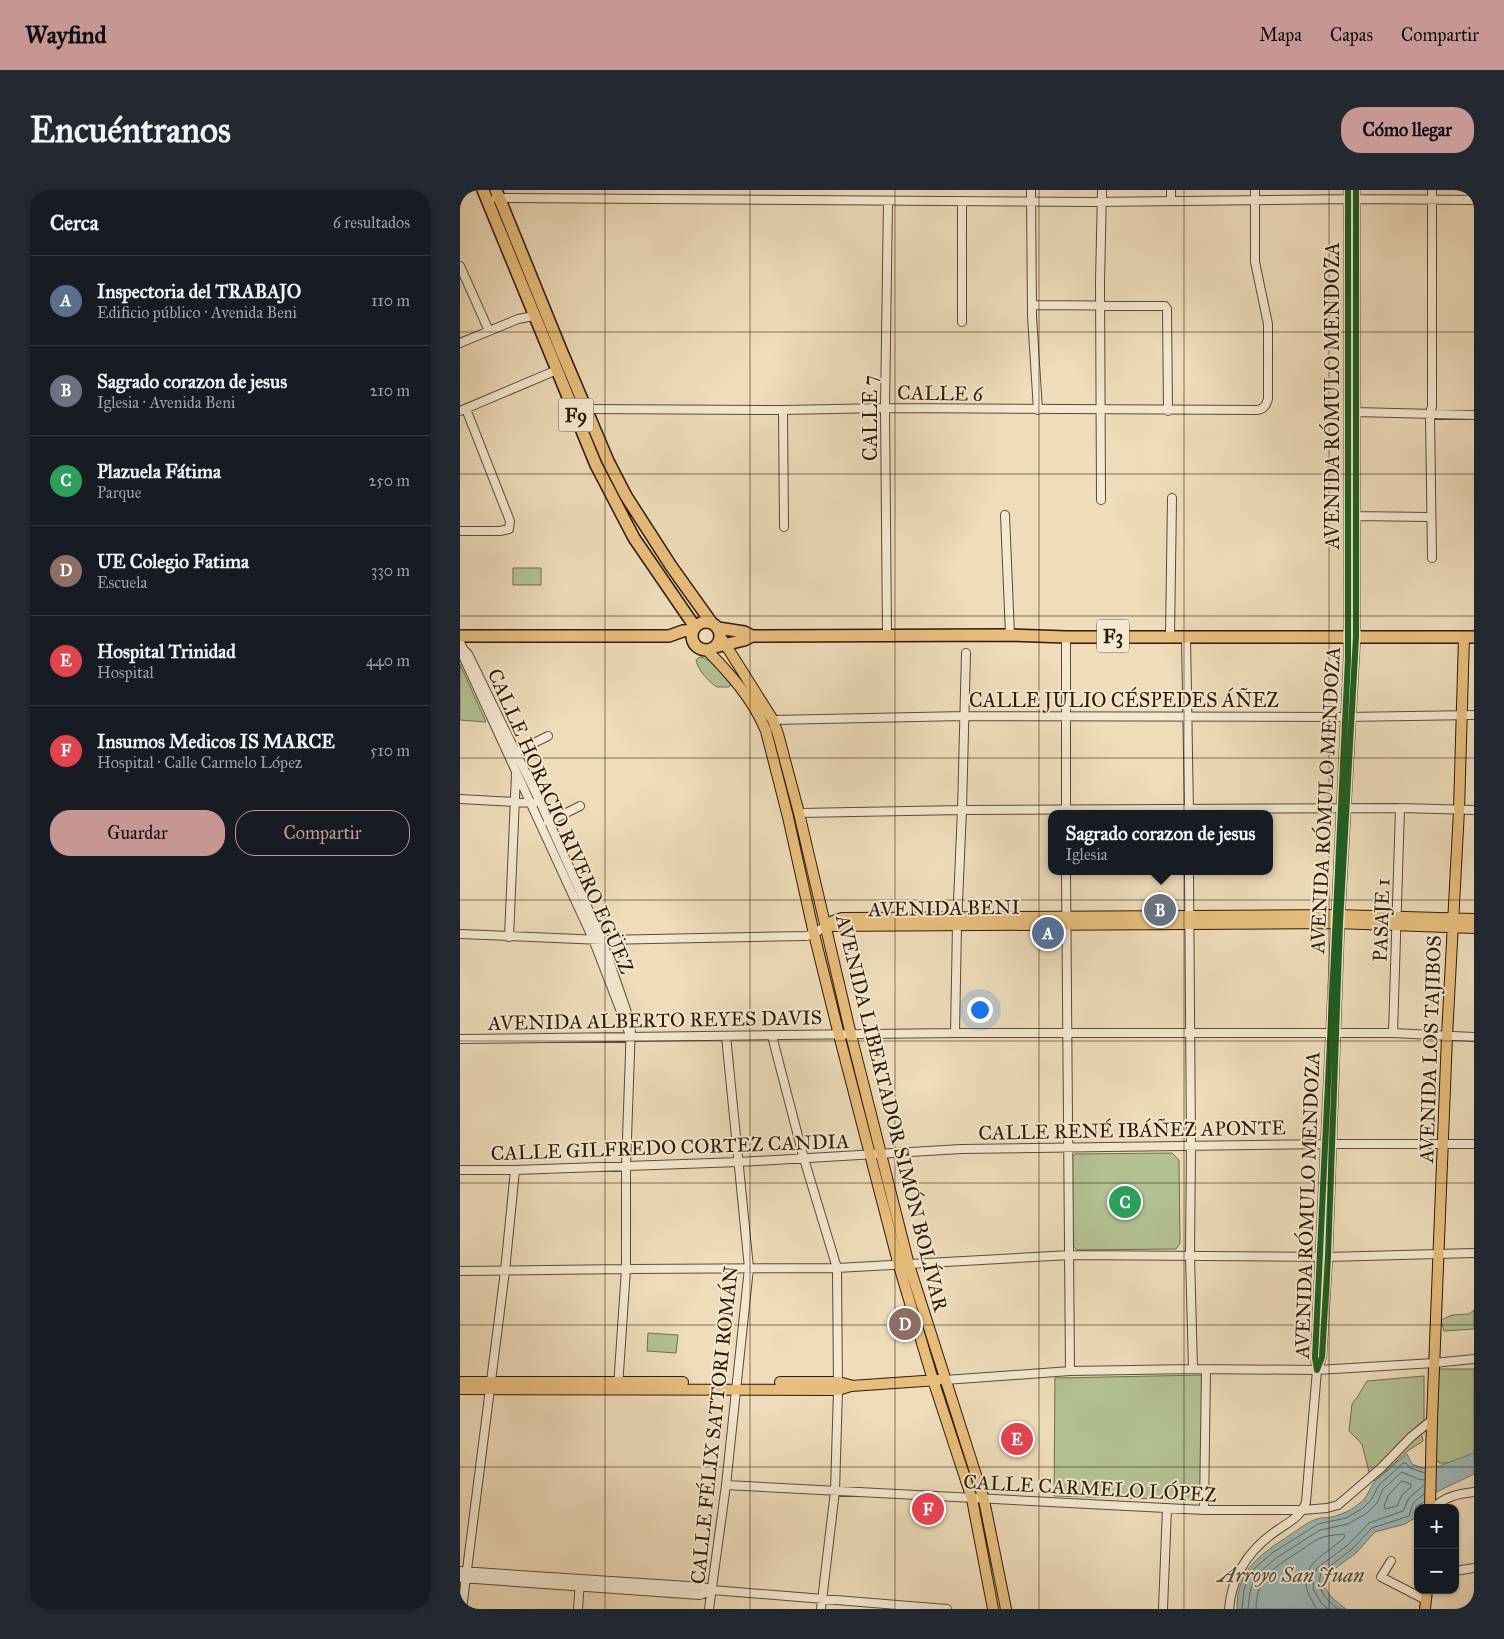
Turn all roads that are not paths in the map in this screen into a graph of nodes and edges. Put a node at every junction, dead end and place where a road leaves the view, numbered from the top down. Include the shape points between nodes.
1 (1031, 190) edge
2 (1102, 190) edge
3 (1171, 190) edge
4 (1255, 190) edge
5 (1348, 190) edge
6 (1356, 190) edge
7 (1432, 190) edge
8 (485, 194) edge
9 (498, 194) edge
10 (578, 194) edge
11 (1356, 199) junction
12 (888, 200) junction
13 (1255, 200) junction
14 (1348, 200) junction
15 (1474, 200) edge
16 (962, 201) junction
17 (1031, 201) junction
18 (1171, 201) junction
19 (1432, 201) junction
20 (1102, 202) junction
21 (460, 266) edge
22 (462, 275) edge
23 (1032, 305) junction
24 (1101, 306) junction
25 (534, 316) junction
26 (962, 322) dead end
27 (489, 331) junction
28 (460, 343) edge
29 (557, 370) junction
30 (885, 408) junction
31 (586, 409) junction
32 (463, 410) edge
33 (783, 410) junction
34 (1038, 410) junction
35 (1101, 410) junction
36 (1168, 411) junction
37 (1356, 412) junction
38 (1430, 414) junction
39 (1474, 415) edge
40 (1172, 498) dead end
41 (1101, 500) dead end
42 (1005, 515) dead end
43 (1352, 516) junction
44 (1430, 517) junction
45 (784, 527) dead end
46 (460, 531) edge
47 (1432, 558) dead end
48 (680, 605) junction
49 (694, 633) junction
50 (887, 635) junction
51 (1010, 635) junction
52 (460, 636) edge
53 (669, 636) junction
54 (752, 636) junction
55 (1170, 636) junction
56 (1186, 636) junction
57 (1066, 637) junction
58 (1352, 637) junction
59 (1469, 637) edge
60 (716, 638) junction
61 (461, 647) edge
62 (966, 653) dead end
63 (1462, 715) junction
64 (1474, 715) edge
65 (964, 716) junction
66 (1065, 716) junction
67 (1188, 716) junction
68 (1349, 717) junction
69 (773, 720) junction
70 (548, 736) dead end
71 (516, 752) junction
72 (520, 771) junction
73 (460, 799) edge
74 (515, 802) junction
75 (531, 803) junction
76 (540, 804) junction
77 (580, 806) dead end
78 (1344, 808) junction
79 (1400, 808) junction
80 (962, 810) junction
81 (1066, 810) edge
82 (1189, 810) edge
83 (1266, 810) edge
84 (1459, 810) junction
85 (1474, 810) edge
86 (1048, 812) edge
87 (799, 813) junction
88 (548, 822) junction
89 (1066, 875) edge
90 (1189, 875) edge
91 (1338, 919) junction
92 (1474, 919) edge
93 (1067, 920) junction
94 (1189, 920) junction
95 (1397, 921) junction
96 (958, 922) junction
97 (1453, 923) junction
98 (825, 926) junction
99 (1474, 928) edge
100 (460, 934) edge
101 (814, 934) junction
102 (509, 937) junction
103 (593, 939) junction
104 (602, 940) junction
105 (955, 1033) junction
106 (1334, 1033) junction
107 (1393, 1033) junction
108 (1068, 1034) junction
109 (1191, 1034) junction
110 (839, 1035) junction
111 (851, 1035) junction
112 (726, 1036) junction
113 (772, 1036) junction
114 (1447, 1036) junction
115 (631, 1037) junction
116 (1474, 1037) edge
117 (460, 1039) edge
118 (1328, 1144) junction
119 (1474, 1144) edge
120 (1191, 1145) junction
121 (1443, 1145) junction
122 (1068, 1148) junction
123 (876, 1154) junction
124 (804, 1159) junction
125 (739, 1162) junction
126 (626, 1167) junction
127 (460, 1170) edge
128 (515, 1170) junction
129 (1474, 1253) edge
130 (1438, 1254) junction
131 (1070, 1255) junction
132 (1190, 1256) junction
133 (1324, 1257) junction
134 (904, 1265) junction
135 (626, 1268) junction
136 (749, 1268) junction
137 (837, 1268) junction
138 (460, 1271) edge
139 (505, 1271) junction
140 (1474, 1359) edge
141 (1434, 1363) junction
142 (1193, 1369) junction
143 (1206, 1369) junction
144 (1317, 1370) junction
145 (1070, 1371) junction
146 (933, 1380) junction
147 (945, 1380) junction
148 (460, 1382) edge
149 (491, 1385) junction
150 (736, 1385) junction
151 (618, 1386) junction
152 (838, 1386) junction
153 (460, 1389) edge
154 (1432, 1420) junction
155 (726, 1485) junction
156 (835, 1491) junction
157 (1474, 1492) edge
158 (972, 1498) junction
159 (984, 1500) junction
160 (1431, 1504) edge
161 (1436, 1504) edge
162 (1168, 1508) junction
163 (1204, 1510) junction
164 (1303, 1510) junction
165 (1391, 1561) dead end
166 (1474, 1568) edge
167 (1459, 1570) edge
168 (463, 1575) edge
169 (580, 1582) junction
170 (712, 1590) junction
171 (822, 1600) junction
172 (1426, 1600) edge
173 (462, 1609) edge
174 (578, 1609) edge
175 (709, 1609) edge
176 (821, 1609) edge
177 (947, 1609) edge
178 (993, 1609) edge
179 (1006, 1609) edge
180 (1163, 1609) edge
181 (1229, 1609) edge

1 - 17 street
2 - 20 street
3 - 18 street
4 - 13 street
5 - 14 street, AVENIDA RÓMULO MENDOZA
6 - 11 street, AVENIDA RÓMULO MENDOZA
7 - 19 street
8 - 9 street
8 - 25 highway, F9
9 - 10 street
9 - 31 highway, F9
10 - 12 street
11 - 14 street
11 - 19 street
11 - 37 street, AVENIDA RÓMULO MENDOZA
12 - 16 street
12 - 30 street, CALLE 7
13 - 14 street
13 - 18 street
13 - 36 street, CALLE 6 via 1255,262 1268,324 1266,406 1258,410
14 - 43 street, AVENIDA RÓMULO MENDOZA
15 - 19 street
16 - 17 street
16 - 26 street
17 - 20 street
17 - 23 street
18 - 20 street
19 - 38 street
20 - 24 street
21 - 22 street
22 - 27 street
23 - 24 street
23 - 34 street
24 - 35 street
24 - 36 street via 1165,306 1168,309
25 - 27 street
25 - 29 highway, F9
27 - 28 street
29 - 32 street
29 - 48 highway, F9 via 615,503 634,538
30 - 33 street, CALLE 6
30 - 34 street, CALLE 6
30 - 50 street, CALLE 7
31 - 33 street, CALLE 6
31 - 60 highway, F9 via 626,496
32 - 46 street via 510,521 509,528 500,531
33 - 45 street
34 - 35 street, CALLE 6
35 - 36 street, CALLE 6
35 - 41 street
37 - 38 street
37 - 43 street, AVENIDA RÓMULO MENDOZA
38 - 39 street
38 - 44 street
40 - 55 street
42 - 51 street
43 - 44 street
43 - 58 street, AVENIDA RÓMULO MENDOZA
44 - 47 street
48 - 49 highway, F9
48 - 53 highway via 679,626
49 - 53 highway via 682,631
49 - 60 highway, F9 via 698,647
49 - 60 highway via 702,622
50 - 51 highway, F3
50 - 54 highway, F3
51 - 57 highway, F3
52 - 53 highway
54 - 60 highway, F3 via 744,640
54 - 60 highway, F3 via 744,632
55 - 56 highway, F3
55 - 57 highway, F3
56 - 58 highway, F3
56 - 67 street
57 - 66 street
58 - 59 highway, F3
58 - 68 street, AVENIDA RÓMULO MENDOZA
59 - 63 main road, AVENIDA LOS TAJIBOS
60 - 69 main road, AVENIDA LIBERTADOR SIMÓN BOLÍVAR
60 - 101 main road, AVENIDA LIBERTADOR SIMÓN BOLÍVAR via 718,660 744,691 766,731
61 - 71 street, CALLE HORACIO RIVERO EGÜEZ via 468,654
61 - 72 street, CALLE HORACIO RIVERO EGÜEZ
62 - 65 street
63 - 64 street, CALLE JULIO CÉSPEDES ÁÑEZ
63 - 68 street, CALLE JULIO CÉSPEDES ÁÑEZ
63 - 84 main road, AVENIDA LOS TAJIBOS
65 - 66 street, CALLE JULIO CÉSPEDES ÁÑEZ
65 - 69 street, CALLE JULIO CÉSPEDES ÁÑEZ
65 - 80 street
66 - 67 street, CALLE JULIO CÉSPEDES ÁÑEZ
66 - 81 street
67 - 68 street, CALLE JULIO CÉSPEDES ÁÑEZ
67 - 82 street
68 - 78 street, AVENIDA RÓMULO MENDOZA
69 - 87 main road, AVENIDA LIBERTADOR SIMÓN BOLÍVAR
70 - 71 street
71 - 72 street, CALLE HORACIO RIVERO EGÜEZ
72 - 74 street
72 - 75 street, CALLE HORACIO RIVERO EGÜEZ
72 - 76 street, CALLE HORACIO RIVERO EGÜEZ
73 - 74 street
74 - 75 street
74 - 102 street
75 - 76 street
75 - 103 street, CALLE HORACIO RIVERO EGÜEZ
76 - 88 street, CALLE HORACIO RIVERO EGÜEZ
77 - 88 street
78 - 79 street
78 - 83 street
78 - 91 street, AVENIDA RÓMULO MENDOZA
79 - 84 street
79 - 95 street, PASAJE 1
80 - 86 street
80 - 87 street
80 - 96 street
84 - 85 street
84 - 97 main road, AVENIDA LOS TAJIBOS
87 - 98 main road, AVENIDA LIBERTADOR SIMÓN BOLÍVAR
88 - 104 street, CALLE HORACIO RIVERO EGÜEZ
89 - 93 street
90 - 94 street
91 - 94 main road, AVENIDA BENI
91 - 95 main road, AVENIDA BENI
91 - 106 street, AVENIDA RÓMULO MENDOZA
92 - 97 main road, AVENIDA BENI
93 - 94 main road, AVENIDA BENI
93 - 96 main road, AVENIDA BENI
93 - 108 street
94 - 109 street
95 - 97 main road, AVENIDA BENI
95 - 107 street, PASAJE 1
96 - 98 main road, AVENIDA BENI via 842,918
96 - 105 street
97 - 99 main road, AVENIDA BENI
97 - 114 main road, AVENIDA LOS TAJIBOS
98 - 101 street
98 - 111 main road, AVENIDA LIBERTADOR SIMÓN BOLÍVAR
100 - 102 street
101 - 104 street
101 - 110 main road, AVENIDA LIBERTADOR SIMÓN BOLÍVAR
102 - 103 street
103 - 104 street
103 - 115 street, CALLE HORACIO RIVERO EGÜEZ
104 - 115 street, CALLE HORACIO RIVERO EGÜEZ via 631,1024
105 - 108 street, AVENIDA ALBERTO REYES DAVIS
105 - 111 street, AVENIDA ALBERTO REYES DAVIS
106 - 107 street, AVENIDA ALBERTO REYES DAVIS
106 - 109 street, AVENIDA ALBERTO REYES DAVIS
106 - 118 street, AVENIDA RÓMULO MENDOZA
107 - 114 street, AVENIDA ALBERTO REYES DAVIS
108 - 109 street, AVENIDA ALBERTO REYES DAVIS
108 - 122 street
109 - 120 street
110 - 111 street, AVENIDA ALBERTO REYES DAVIS
110 - 113 street, AVENIDA ALBERTO REYES DAVIS
110 - 123 main road, AVENIDA LIBERTADOR SIMÓN BOLÍVAR
111 - 123 main road, AVENIDA LIBERTADOR SIMÓN BOLÍVAR
112 - 113 street, AVENIDA ALBERTO REYES DAVIS
112 - 115 street, AVENIDA ALBERTO REYES DAVIS
112 - 125 street, CALLE FÉLIX SATTORI ROMÁN
113 - 124 street
114 - 116 street, AVENIDA ALBERTO REYES DAVIS
114 - 121 main road, AVENIDA LOS TAJIBOS
115 - 117 street, AVENIDA ALBERTO REYES DAVIS
115 - 126 street, CALLE HORACIO RIVERO EGÜEZ
118 - 120 street, CALLE RENÉ IBÁÑEZ APONTE
118 - 121 street, CALLE RENÉ IBÁÑEZ APONTE
118 - 133 street, AVENIDA RÓMULO MENDOZA
119 - 121 street, CALLE RENÉ IBÁÑEZ APONTE
120 - 122 street, CALLE RENÉ IBÁÑEZ APONTE
120 - 132 street
121 - 130 main road, AVENIDA LOS TAJIBOS
122 - 123 street, CALLE RENÉ IBÁÑEZ APONTE
122 - 131 street
123 - 124 street, CALLE GILFREDO CORTEZ CANDIA
123 - 134 main road, AVENIDA LIBERTADOR SIMÓN BOLÍVAR
124 - 125 street, CALLE GILFREDO CORTEZ CANDIA
124 - 137 street
125 - 126 street, CALLE GILFREDO CORTEZ CANDIA
125 - 136 street, CALLE FÉLIX SATTORI ROMÁN
126 - 128 street, CALLE GILFREDO CORTEZ CANDIA
126 - 135 street, CALLE HORACIO RIVERO EGÜEZ
127 - 128 street, CALLE GILFREDO CORTEZ CANDIA
128 - 139 street
129 - 130 street
130 - 133 street
130 - 141 main road, AVENIDA LOS TAJIBOS
131 - 132 street
131 - 134 street
131 - 145 street
132 - 133 street
132 - 142 street
133 - 144 street, AVENIDA RÓMULO MENDOZA via 1315,1358
134 - 137 street
134 - 146 main road, AVENIDA LIBERTADOR SIMÓN BOLÍVAR
134 - 147 main road, AVENIDA LIBERTADOR SIMÓN BOLÍVAR
135 - 136 street
135 - 139 street
135 - 151 street, CALLE HORACIO RIVERO EGÜEZ
136 - 137 street
136 - 150 street, CALLE FÉLIX SATTORI ROMÁN
137 - 152 street
138 - 139 street
139 - 149 street
140 - 141 street
141 - 144 street
141 - 154 main road, AVENIDA LOS TAJIBOS
142 - 143 street
142 - 145 street
143 - 144 street
143 - 163 street
144 - 164 street, AVENIDA RÓMULO MENDOZA
145 - 147 street
146 - 147 main road
146 - 152 main road
146 - 158 main road, AVENIDA LIBERTADOR SIMÓN BOLÍVAR
147 - 159 main road, AVENIDA LIBERTADOR SIMÓN BOLÍVAR
148 - 149 main road
149 - 151 main road
149 - 153 main road
149 - 168 street
150 - 151 main road
150 - 152 main road
150 - 155 street, CALLE FÉLIX SATTORI ROMÁN
152 - 156 street
154 - 160 main road, AVENIDA LOS TAJIBOS
154 - 164 street, CALLE CARMELO LÓPEZ via 1338,1504
155 - 156 street, CALLE CARMELO LÓPEZ
155 - 170 street, CALLE FÉLIX SATTORI ROMÁN
156 - 158 street, CALLE CARMELO LÓPEZ
156 - 171 street
157 - 161 street via 1450,1496
158 - 159 street, CALLE CARMELO LÓPEZ
158 - 178 main road, AVENIDA LIBERTADOR SIMÓN BOLÍVAR
159 - 162 street, CALLE CARMELO LÓPEZ
159 - 179 main road, AVENIDA LIBERTADOR SIMÓN BOLÍVAR
162 - 163 street, CALLE CARMELO LÓPEZ
162 - 180 street
163 - 164 street, CALLE CARMELO LÓPEZ
164 - 181 street via 1292,1522 1265,1539 1249,1556 1237,1574
165 - 172 street via 1381,1577
166 - 167 street
168 - 169 street
168 - 173 street
169 - 170 street via 700,1594
169 - 174 street
170 - 171 street
170 - 175 street, CALLE FÉLIX SATTORI ROMÁN
171 - 176 street
171 - 177 street

